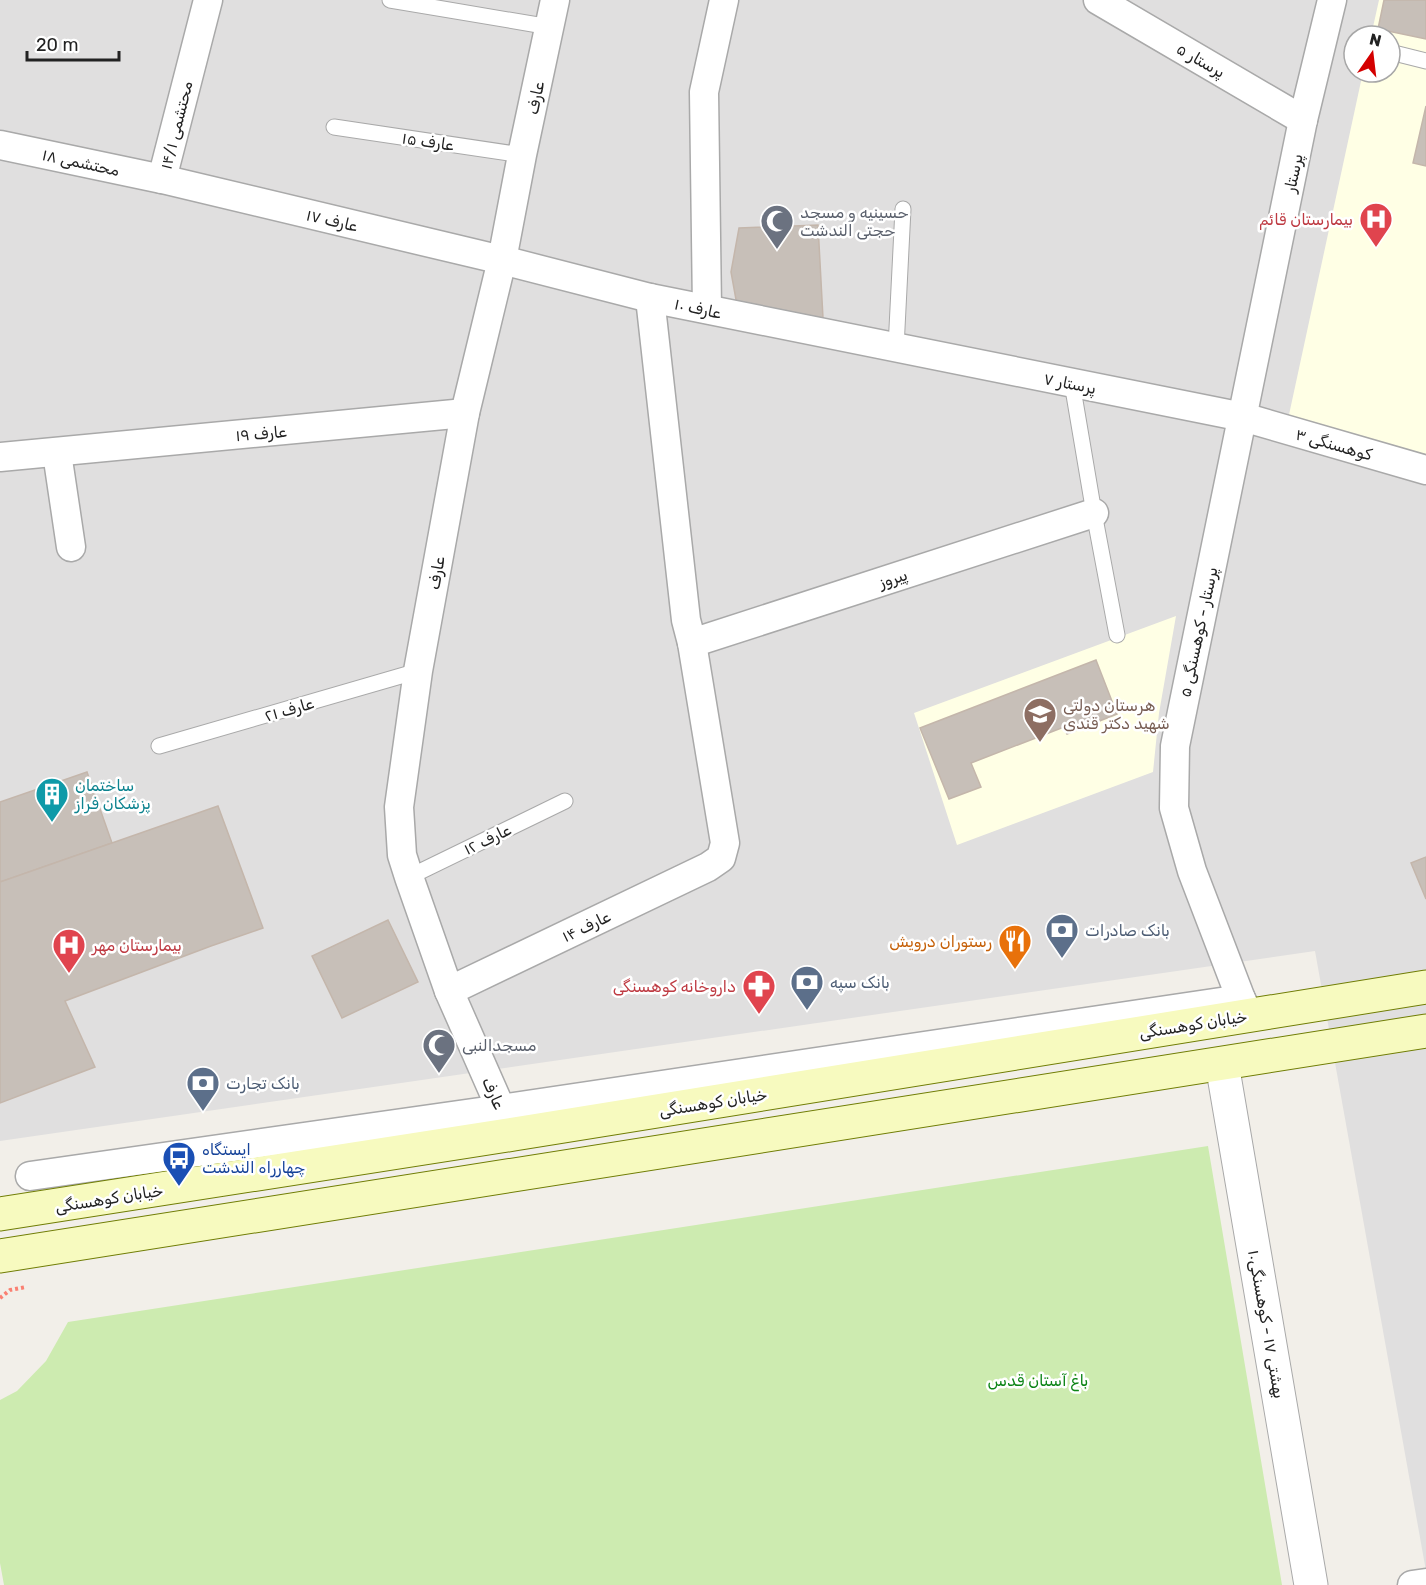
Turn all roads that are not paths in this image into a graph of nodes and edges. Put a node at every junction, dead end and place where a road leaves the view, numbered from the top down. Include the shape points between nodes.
1 (208, 0) edge
2 (390, 0) edge
3 (724, 0) edge
4 (1098, 0) edge
5 (1332, 0) edge
6 (553, 14) edge
7 (1402, 55) edge
8 (1426, 61) edge
9 (1303, 120) junction
10 (334, 128) dead end
11 (0, 145) edge
12 (522, 155) junction
13 (162, 179) junction
14 (903, 208) dead end
15 (502, 260) junction
16 (650, 298) junction
17 (707, 309) junction
18 (896, 348) junction
19 (1072, 383) junction
20 (465, 413) junction
21 (1243, 417) junction
22 (57, 453) junction
23 (0, 457) edge
24 (1426, 470) edge
25 (1094, 513) junction
26 (71, 547) dead end
27 (1117, 635) dead end
28 (692, 643) junction
29 (418, 671) junction
30 (159, 746) dead end
31 (565, 801) dead end
32 (409, 877) junction
33 (1426, 987) edge
34 (449, 991) junction
35 (1245, 1007) junction
36 (1426, 1031) edge
37 (1222, 1064) junction
38 (507, 1121) junction
39 (30, 1176) dead end
40 (0, 1214) edge
41 (0, 1256) edge
42 (1426, 1583) edge
43 (1311, 1585) edge
44 (1412, 1585) edge

1 - 13 street, محتشمی ۱۴/۱
2 - 6 lane
3 - 17 street via 704,92
4 - 9 street, پرستار ۵
5 - 9 street, پرستار
6 - 12 street, عارف
7 - 8 lane
9 - 21 street, پرستار
10 - 12 lane, عارف ۱۵
11 - 13 street, محتشمی ۱۸
12 - 15 street, عارف
13 - 15 street, عارف ۱۷
14 - 18 lane
15 - 16 street, عارف ۱۰
15 - 20 street, عارف
16 - 17 street, عارف ۱۰
16 - 28 street via 686,620
17 - 18 street, عارف ۱۰
18 - 19 street, پرستار ۷
19 - 21 street, پرستار ۷
19 - 25 lane
20 - 22 street, عارف ۱۹
20 - 29 street, عارف
21 - 24 street, کوهسنگی ۳
21 - 35 street, پرستار - کوهسنگی ۵ via 1175,746 1174,808 1191,871
22 - 23 street, عارف ۱۹
22 - 26 street
25 - 27 lane
25 - 28 street, پیروز
28 - 34 street, عارف ۱۴ via 725,843 721,858
29 - 30 lane, عارف ۲۱
29 - 32 street, عارف via 399,807 402,855
31 - 32 lane, عارف ۱۲
32 - 34 street, عارف
33 - 35 main road, خیابان کوهسنگی
34 - 38 street, عارف
35 - 38 main road, خیابان کوهسنگی
36 - 37 main road
37 - 41 main road
37 - 43 street, بهشتی ۱۷ - کوهسنگی۱۰
38 - 39 street
38 - 40 main road, خیابان کوهسنگی
42 - 44 street

